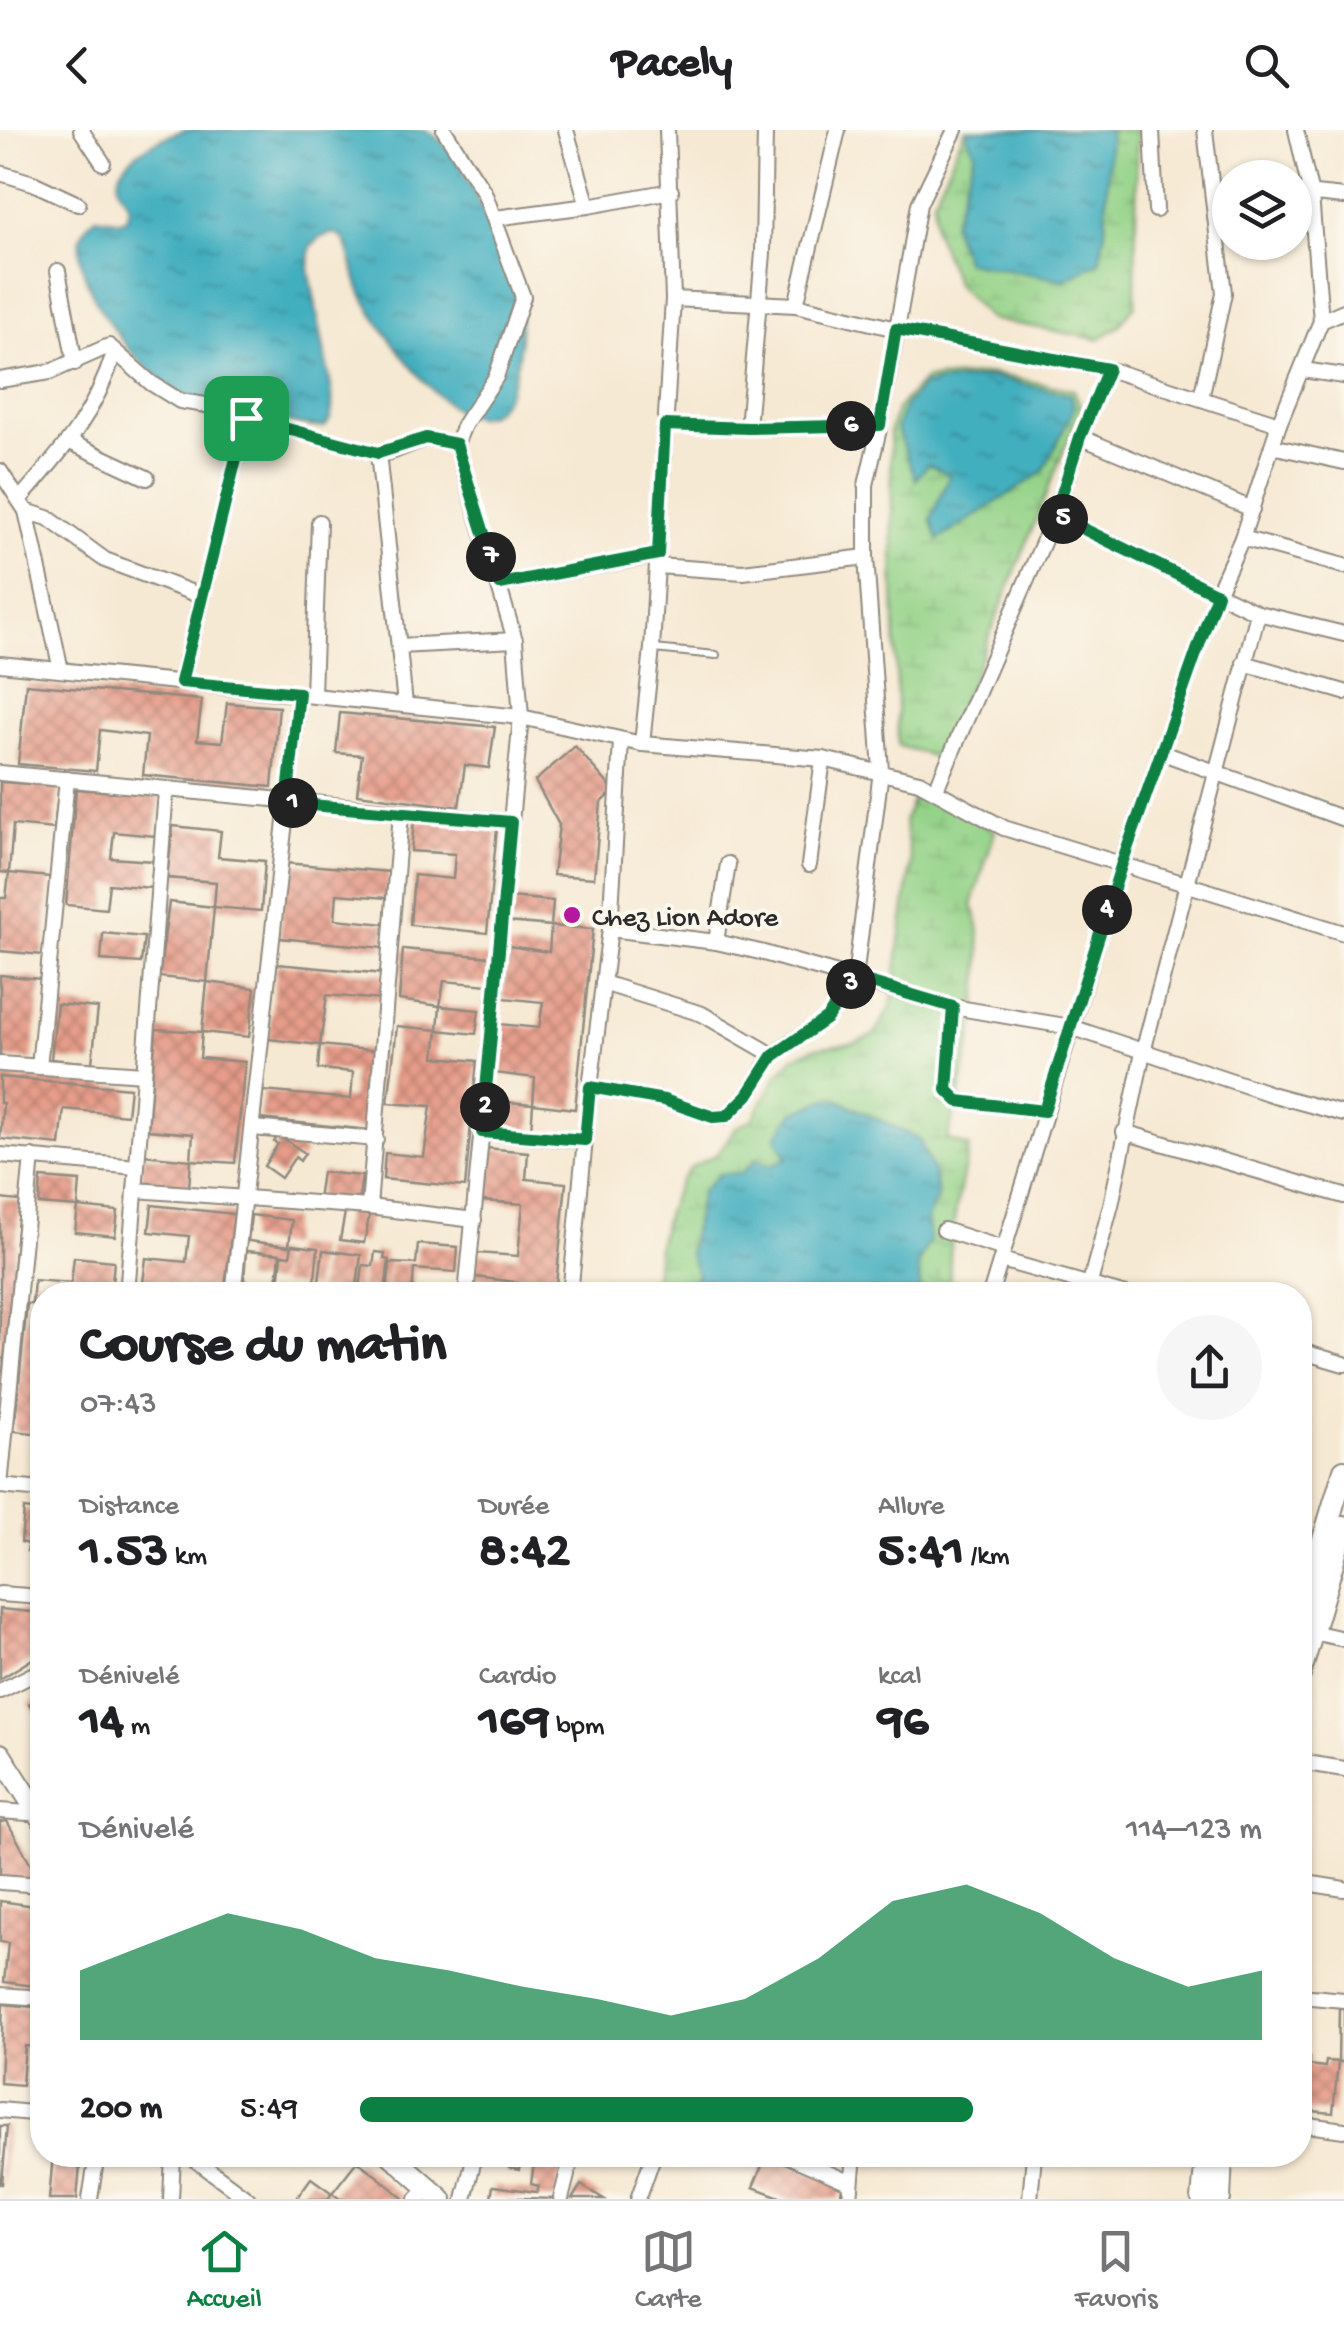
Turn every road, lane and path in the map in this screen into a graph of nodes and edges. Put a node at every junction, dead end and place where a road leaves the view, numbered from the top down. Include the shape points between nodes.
1 (81, 130) edge
2 (444, 130) edge
3 (566, 130) edge
4 (667, 130) edge
5 (765, 130) edge
6 (838, 130) edge
7 (955, 130) edge
8 (1152, 130) edge
9 (1206, 130) edge
10 (1296, 130) edge
11 (1299, 160) edge
12 (103, 163) dead end
13 (0, 173) edge
14 (1212, 182) edge
15 (671, 190) junction
16 (1312, 194) edge
17 (1344, 197) edge
18 (78, 204) dead end
19 (588, 206) junction
20 (1156, 210) dead end
21 (495, 218) junction
22 (1312, 257) edge
23 (1220, 260) edge
24 (58, 271) dead end
25 (673, 299) junction
26 (757, 304) junction
27 (796, 306) junction
28 (1344, 311) edge
29 (1321, 321) junction
30 (896, 329) junction
31 (114, 352) junction
32 (75, 362) junction
33 (1108, 369) junction
34 (1303, 370) junction
35 (1344, 376) edge
36 (0, 380) edge
37 (1201, 398) junction
38 (246, 418) junction
39 (1279, 424) junction
40 (665, 425) junction
41 (880, 425) junction
42 (748, 428) junction
43 (1080, 437) junction
44 (70, 442) junction
45 (456, 444) junction
46 (1272, 446) junction
47 (378, 453) junction
48 (1344, 462) edge
49 (0, 471) edge
50 (147, 478) dead end
51 (22, 505) junction
52 (1252, 510) junction
53 (1055, 515) junction
54 (318, 522) dead end
55 (1242, 538) junction
56 (866, 558) junction
57 (658, 560) junction
58 (1344, 566) edge
59 (500, 584) junction
60 (1217, 594) junction
61 (201, 596) junction
62 (1258, 613) junction
63 (1344, 634) edge
64 (514, 640) junction
65 (399, 646) junction
66 (652, 648) junction
67 (716, 655) dead end
68 (0, 664) edge
69 (1244, 664) junction
70 (61, 670) junction
71 (181, 682) junction
72 (1344, 692) edge
73 (306, 694) junction
74 (405, 704) junction
75 (522, 717) junction
76 (621, 741) junction
77 (642, 744) junction
78 (1160, 752) junction
79 (822, 759) junction
80 (1217, 771) junction
81 (882, 772) junction
82 (0, 773) edge
83 (68, 779) junction
84 (936, 789) junction
85 (166, 791) junction
86 (287, 803) junction
87 (401, 813) junction
88 (1344, 819) edge
89 (511, 822) junction
90 (728, 864) dead end
91 (809, 865) dead end
92 (1121, 866) junction
93 (1188, 884) junction
94 (610, 929) junction
95 (1344, 933) edge
96 (716, 942) junction
97 (855, 978) junction
98 (603, 983) junction
99 (953, 1007) junction
100 (1072, 1027) junction
101 (1143, 1052) junction
102 (773, 1056) junction
103 (0, 1064) edge
104 (39, 1067) junction
105 (144, 1074) junction
106 (590, 1087) junction
107 (1044, 1111) junction
108 (1344, 1114) edge
109 (252, 1128) junction
110 (482, 1132) junction
111 (1124, 1132) junction
112 (376, 1139) junction
113 (585, 1140) junction
114 (0, 1154) edge
115 (32, 1158) junction
116 (137, 1167) junction
117 (135, 1190) junction
118 (1344, 1196) edge
119 (245, 1200) junction
120 (369, 1207) junction
121 (474, 1220) junction
122 (944, 1230) dead end
123 (1002, 1254) junction
124 (128, 1282) edge
125 (235, 1282) edge
126 (467, 1282) edge
127 (571, 1282) edge
128 (994, 1282) edge
129 (1090, 1282) joint
130 (1312, 1355) edge
131 (1344, 1364) edge
132 (1344, 1470) edge
133 (0, 1486) edge
134 (30, 1489) edge
135 (1344, 1526) edge
136 (0, 1594) edge
137 (30, 1596) edge
138 (1312, 1599) edge
139 (1312, 1608) edge
140 (1312, 1626) edge
141 (1344, 1639) edge
142 (30, 1676) edge
143 (0, 1691) edge
144 (0, 1754) edge
145 (1312, 1764) edge
146 (1344, 1768) edge
147 (30, 1799) edge
148 (0, 1811) edge
149 (30, 1815) edge
150 (0, 1882) edge
151 (30, 1884) edge
152 (1312, 1884) edge
153 (1344, 1889) edge
154 (0, 1995) edge
155 (30, 1997) edge
156 (1312, 1997) edge
157 (1344, 2000) edge
158 (0, 2110) edge
159 (30, 2113) edge
160 (1312, 2126) edge
161 (1344, 2130) edge
162 (95, 2167) edge
163 (172, 2167) edge
164 (205, 2167) edge
165 (402, 2167) edge
166 (472, 2167) edge
167 (569, 2167) edge
168 (649, 2167) edge
169 (807, 2167) edge
170 (1033, 2167) edge
171 (1205, 2167) edge
172 (1221, 2167) edge
173 (850, 2191) edge
174 (428, 2196) edge
175 (90, 2199) edge
176 (171, 2199) edge
177 (248, 2199) edge
178 (464, 2199) edge
179 (561, 2199) edge
180 (638, 2199) edge
181 (1030, 2199) edge
182 (1202, 2199) edge
183 (1220, 2199) edge

1 - 12 street
2 - 21 street
3 - 19 street
4 - 15 street
5 - 26 street
6 - 27 street
7 - 30 street via 919,204
8 - 20 street
9 - 14 street
10 - 11 street
13 - 18 street
15 - 19 street
15 - 25 street
16 - 17 street
19 - 21 street
21 - 45 street via 523,297 496,377
22 - 29 street
23 - 37 street via 1224,293
24 - 32 street
25 - 26 street
25 - 40 street
26 - 27 street
26 - 42 street
27 - 30 street
28 - 29 street
29 - 34 street
30 - 33 street
30 - 41 street
31 - 32 street via 109,346
31 - 38 street via 180,401
31 - 44 street
32 - 36 street
33 - 37 street
33 - 43 street
34 - 35 street
34 - 39 street
37 - 39 street
38 - 47 street
38 - 61 street
39 - 46 street
40 - 42 street
40 - 57 street
41 - 42 street
41 - 56 street via 866,484
43 - 52 street
43 - 53 street
44 - 50 street
44 - 51 street
45 - 47 street via 426,438
45 - 59 street
46 - 48 street
46 - 52 street
47 - 65 street
49 - 51 street
51 - 61 street via 105,560
51 - 70 street
52 - 55 street
53 - 60 street
53 - 84 street
54 - 73 street
55 - 58 street
55 - 60 street
56 - 57 street via 743,572
56 - 81 street
57 - 59 street
57 - 66 street
59 - 64 street
60 - 62 street
60 - 78 street
61 - 71 street
62 - 63 street
62 - 69 street
64 - 65 street
64 - 75 street
65 - 74 street
66 - 67 lane
66 - 77 street
68 - 70 street
69 - 72 street
69 - 80 street
70 - 71 street
71 - 73 street
73 - 74 street
73 - 86 street
74 - 75 street
75 - 76 street
75 - 89 street
76 - 77 street
76 - 94 street
77 - 79 street
78 - 80 street
78 - 92 street
79 - 81 street
79 - 91 street
80 - 88 street
80 - 93 street
81 - 84 street
81 - 97 street
82 - 83 street
83 - 85 street
83 - 104 street
84 - 92 street via 1004,828
85 - 86 street
85 - 105 street
86 - 87 street
86 - 109 street
87 - 89 street
87 - 112 street
89 - 110 street
90 - 96 street
92 - 93 street
92 - 100 street
93 - 95 street
93 - 101 street
94 - 96 street
94 - 98 street
96 - 97 street
97 - 99 street
97 - 102 street via 827,1018
98 - 102 street via 702,1014
98 - 106 street
99 - 100 street
99 - 107 street via 947,1090 952,1097
100 - 101 street
100 - 107 street
101 - 108 street
101 - 111 street
102 - 106 street via 727,1116
103 - 104 street
104 - 105 street
105 - 116 street
106 - 113 street
107 - 123 street
109 - 112 street
109 - 119 street
110 - 113 street
110 - 121 street
111 - 118 street
111 - 129 street
112 - 120 street
113 - 127 street
114 - 115 street
115 - 116 street
115 - 133 street
116 - 117 street
117 - 119 street
117 - 124 street
119 - 120 street
119 - 125 street
120 - 121 street
121 - 126 street
122 - 123 street
123 - 128 street
123 - 129 street
130 - 131 street
132 - 138 main road
133 - 134 street
135 - 139 main road
136 - 137 street
140 - 141 street
142 - 143 street
144 - 147 main road
145 - 146 street
148 - 149 street
150 - 151 street
152 - 153 street
154 - 155 street
156 - 157 street
158 - 159 street
160 - 161 street
162 - 175 street
163 - 176 street
164 - 177 street
165 - 174 main road
166 - 178 street
167 - 179 street
168 - 180 street
169 - 173 street
170 - 181 street
171 - 182 main road
172 - 183 main road

